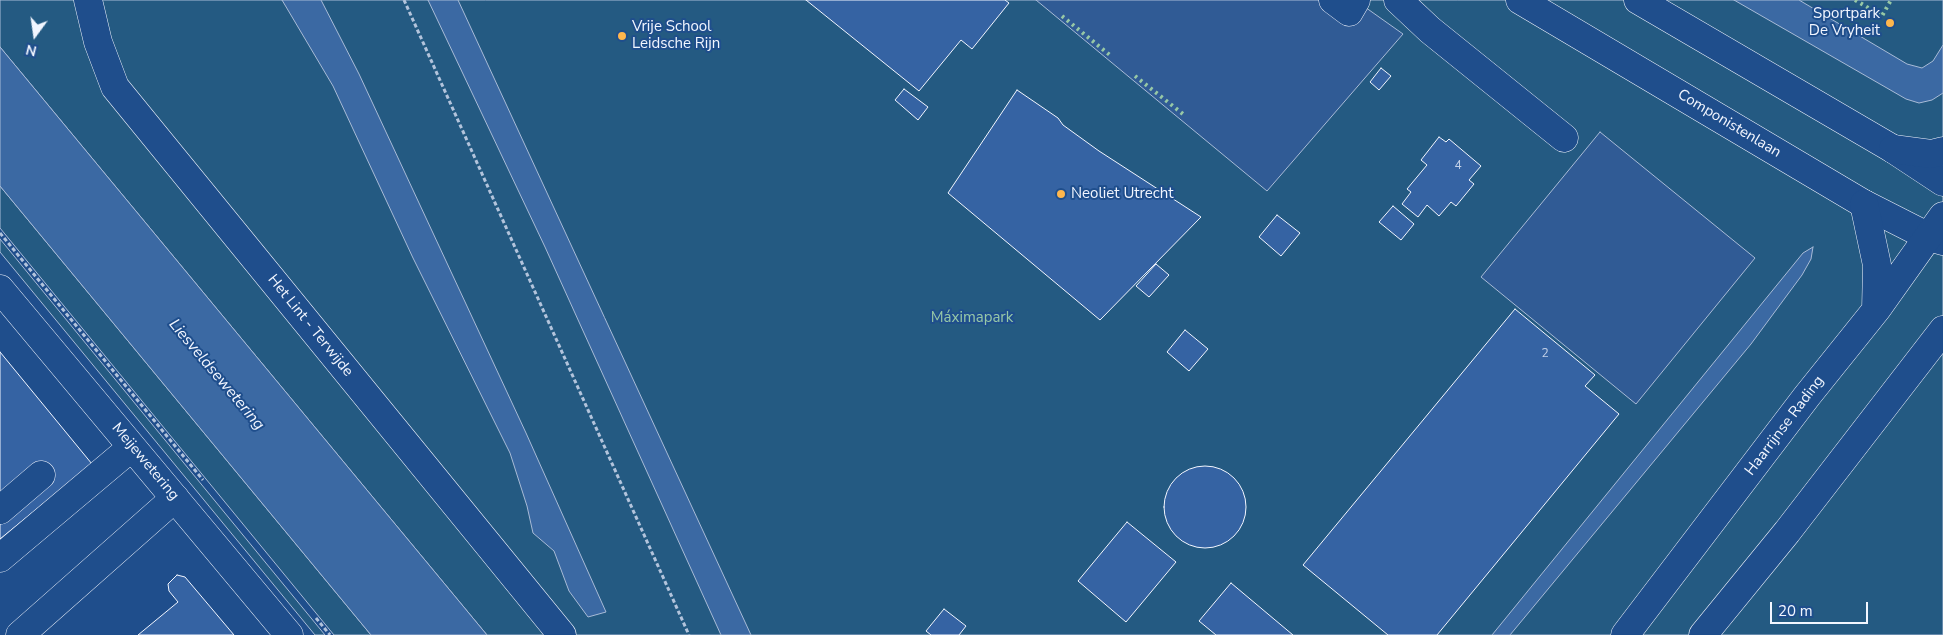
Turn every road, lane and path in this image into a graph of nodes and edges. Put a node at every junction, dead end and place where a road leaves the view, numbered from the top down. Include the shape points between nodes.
1 (88, 0) edge
2 (404, 0) edge
3 (1333, 0) edge
4 (1356, 0) edge
5 (1398, 0) edge
6 (1520, 0) edge
7 (1638, 0) edge
8 (1564, 138) dead end
9 (1893, 149) junction
10 (1943, 151) edge
11 (1943, 182) edge
12 (1864, 204) junction
13 (1938, 231) edge
14 (0, 234) edge
15 (0, 289) edge
16 (1876, 310) junction
17 (1943, 330) edge
18 (132, 447) junction
19 (41, 475) dead end
20 (203, 481) dead end
21 (175, 498) junction
22 (0, 510) edge
23 (0, 558) edge
24 (311, 612) dead end
25 (20, 635) edge
26 (289, 635) edge
27 (330, 635) edge
28 (562, 635) edge
29 (689, 635) edge
30 (1625, 635) edge
31 (1703, 635) edge

1 - 28 street, Het Lint - Terwijde via 98,42 115,87
2 - 29 path
3 - 4 street via 1349,12
5 - 8 street via 1430,30
6 - 12 street, Componistenlaan
7 - 9 street
9 - 10 street via 1931,154
9 - 11 street
12 - 13 street, Componistenlaan
12 - 16 street via 1877,265
13 - 16 street, Haarrijnse Rading
14 - 20 path
15 - 18 street, Meijewetering
16 - 30 street, Haarrijnse Rading
17 - 31 street
18 - 21 street, Meijewetering
18 - 23 street
19 - 22 street
21 - 25 street
21 - 26 street, Meijewetering
24 - 27 path

